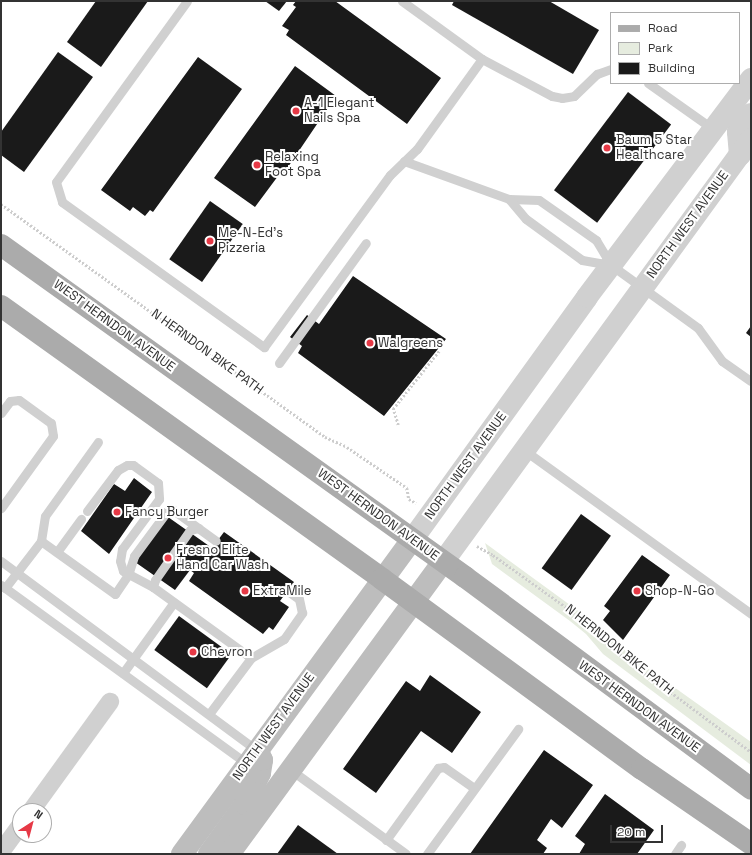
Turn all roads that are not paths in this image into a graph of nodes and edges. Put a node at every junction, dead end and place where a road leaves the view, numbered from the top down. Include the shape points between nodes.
1 (186, 1) edge
2 (402, 1) edge
3 (482, 59) junction
4 (610, 69) edge
5 (649, 84) edge
6 (747, 87) edge
7 (751, 114) edge
8 (713, 129) junction
9 (747, 152) edge
10 (404, 161) junction
11 (509, 199) junction
12 (366, 243) dead end
13 (1, 245) edge
14 (611, 265) junction
15 (642, 287) junction
16 (1, 306) edge
17 (279, 363) dead end
18 (751, 381) edge
19 (1, 413) edge
20 (98, 442) dead end
21 (524, 450) junction
22 (1, 508) edge
23 (87, 511) dead end
24 (81, 519) dead end
25 (198, 528) junction
26 (412, 540) junction
27 (40, 541) junction
28 (216, 541) dead end
29 (57, 552) junction
30 (1, 561) edge
31 (444, 562) junction
32 (16, 573) junction
33 (128, 575) junction
34 (382, 579) junction
35 (3, 586) edge
36 (153, 587) junction
37 (286, 590) dead end
38 (174, 602) junction
39 (414, 602) junction
40 (751, 614) edge
41 (251, 658) junction
42 (133, 659) junction
43 (123, 673) junction
44 (110, 702) dead end
45 (209, 714) junction
46 (518, 729) dead end
47 (252, 758) junction
48 (291, 770) junction
49 (474, 788) junction
50 (751, 789) edge
51 (37, 803) edge
52 (197, 833) junction
53 (12, 837) edge
54 (386, 840) junction
55 (751, 844) edge
56 (681, 845) dead end
57 (1, 852) edge
58 (182, 854) edge
59 (191, 854) edge
60 (209, 854) edge
61 (229, 854) edge
62 (406, 854) edge
63 (427, 854) edge
64 (675, 854) edge

1 - 10 lane via 56,182 62,202 264,347 390,175
2 - 3 lane
3 - 4 lane via 557,98 574,96 597,74
3 - 10 lane via 417,149
5 - 8 lane
6 - 8 street, NORTH WEST AVENUE
7 - 9 street via 738,132
8 - 14 street, NORTH WEST AVENUE
9 - 15 street, NORTH WEST AVENUE
10 - 11 lane
11 - 14 lane via 526,219 582,260
11 - 14 lane via 539,200 596,240
12 - 17 lane
13 - 26 main road, WEST HERNDON AVENUE
14 - 15 lane
14 - 26 street, NORTH WEST AVENUE
15 - 18 lane via 698,328 722,361
15 - 21 street, NORTH WEST AVENUE
16 - 34 main road
19 - 22 lane via 10,401 18,400 50,424 53,436
20 - 27 lane via 45,516
21 - 31 street, NORTH WEST AVENUE
21 - 40 lane
23 - 33 lane via 118,470 127,465 133,465 158,483 159,499 122,549 120,561
24 - 29 lane
25 - 28 lane
25 - 33 lane via 172,509 168,510 134,556
25 - 36 lane via 190,530 155,580
26 - 31 main road, WEST HERNDON AVENUE
26 - 34 main road, NORTH WEST AVENUE
27 - 29 lane
27 - 32 lane
29 - 33 lane via 115,594
30 - 32 lane
31 - 39 main road, NORTH WEST AVENUE
31 - 50 main road, WEST HERNDON AVENUE
32 - 35 lane
32 - 42 lane
33 - 36 lane
34 - 39 main road
34 - 47 main road, NORTH WEST AVENUE
35 - 43 lane
36 - 38 lane
37 - 41 lane via 299,599 302,613 284,639
38 - 41 lane
38 - 42 lane
39 - 48 main road, NORTH WEST AVENUE
39 - 55 main road
41 - 45 lane
42 - 43 lane
42 - 45 lane
43 - 47 lane
44 - 51 street
45 - 47 lane
46 - 49 lane
47 - 52 main road, NORTH WEST AVENUE
47 - 60 main road via 262,760 260,773 245,804
48 - 54 lane
48 - 61 main road, NORTH WEST AVENUE
49 - 54 lane via 444,767 438,768
49 - 63 lane
52 - 58 main road, NORTH WEST AVENUE
52 - 59 main road
53 - 57 street
54 - 62 lane
56 - 64 lane

